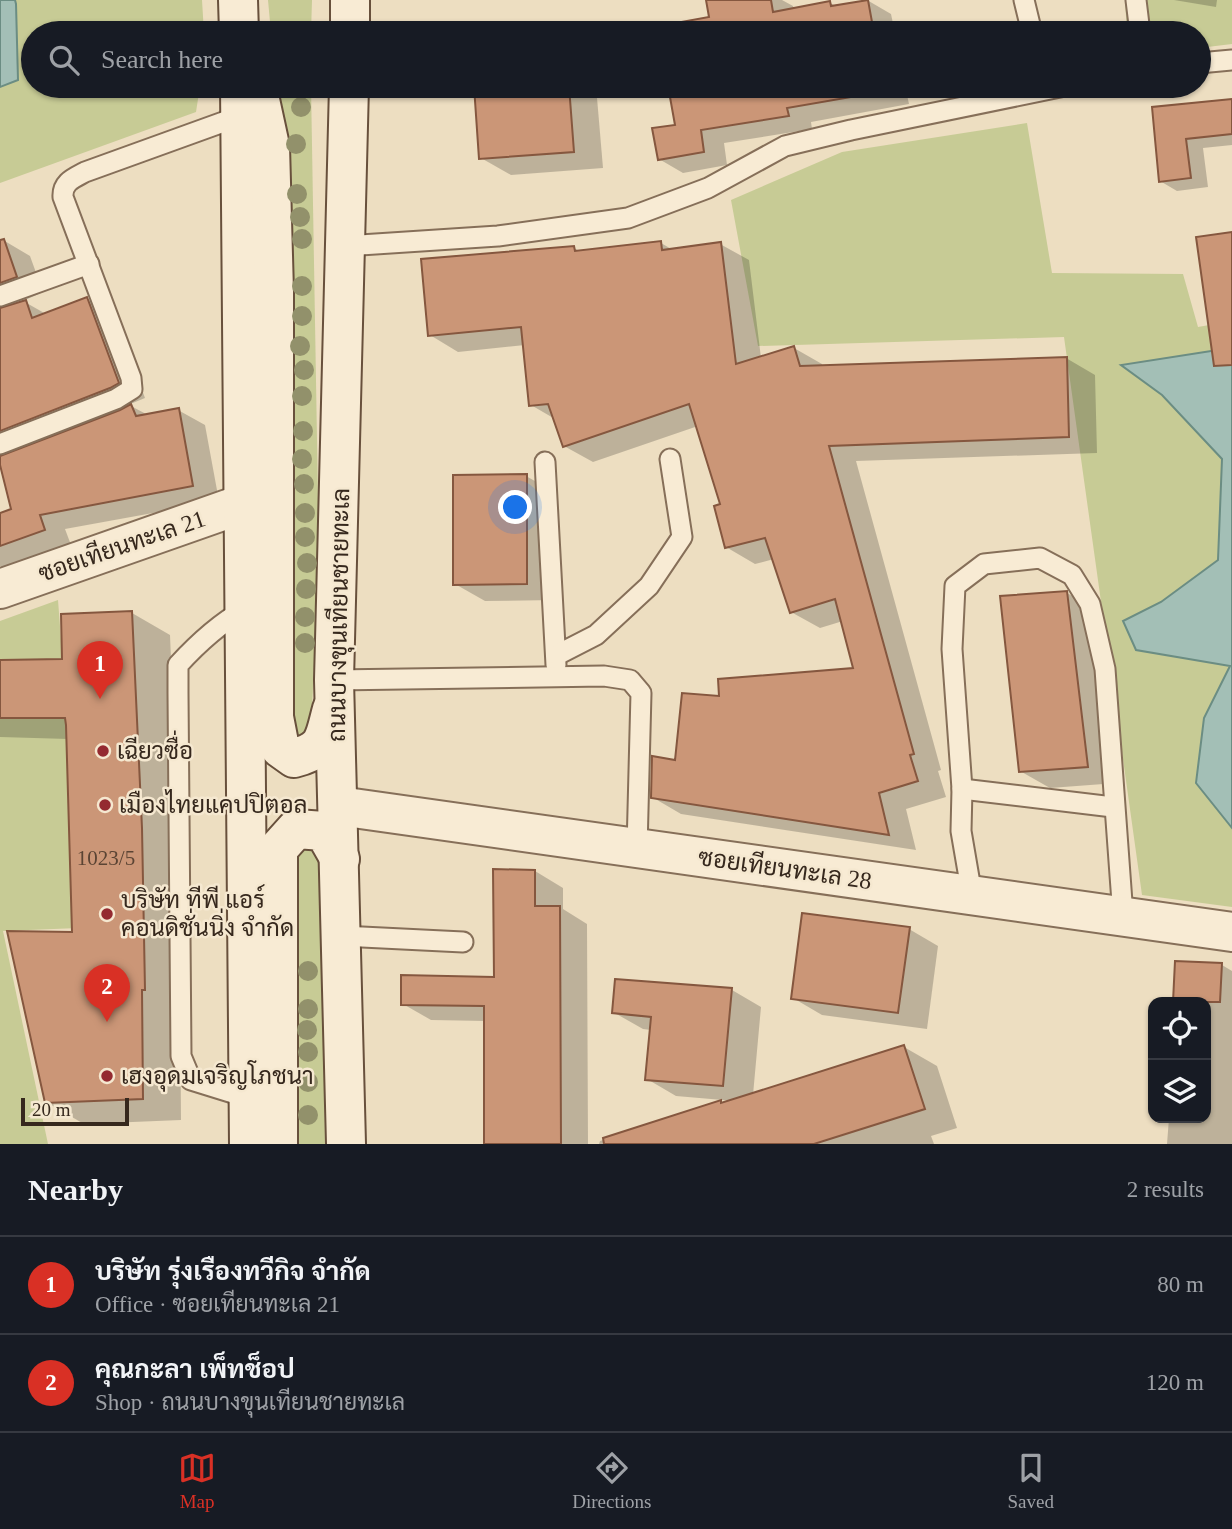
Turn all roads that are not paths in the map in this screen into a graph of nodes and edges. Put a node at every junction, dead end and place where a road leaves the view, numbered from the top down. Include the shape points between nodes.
1 (350, 0) edge
2 (1024, 0) edge
3 (1136, 0) edge
4 (350, 21) edge
5 (1029, 21) edge
6 (1139, 21) edge
7 (1232, 60) edge
8 (1211, 62) edge
9 (241, 98) edge
10 (245, 98) edge
11 (246, 98) edge
12 (349, 98) edge
13 (1001, 98) edge
14 (345, 246) junction
15 (89, 264) junction
16 (0, 296) edge
17 (0, 444) edge
18 (670, 459) dead end
19 (545, 462) dead end
20 (245, 503) junction
21 (0, 589) edge
22 (245, 609) junction
23 (557, 655) junction
24 (556, 676) junction
25 (335, 690) junction
26 (962, 789) junction
27 (339, 807) junction
28 (1113, 807) junction
29 (637, 849) junction
30 (340, 859) junction
31 (972, 895) junction
32 (1123, 916) junction
33 (1232, 932) edge
34 (342, 936) junction
35 (463, 942) dead end
36 (249, 1098) junction
37 (249, 1144) edge
38 (278, 1144) edge
39 (346, 1144) edge

1 - 4 main road
2 - 5 lane
3 - 6 lane
7 - 8 lane
9 - 15 lane via 70,180 63,197
10 - 20 main road
11 - 25 main road via 270,146 274,717 280,748 294,758 311,754 323,742
12 - 14 main road, ถนนบางขุนเทียนชายทะเล
13 - 14 lane via 785,146 708,188 628,218 498,236
14 - 25 main road, ถนนบางขุนเทียนชายทะเล
15 - 16 lane
15 - 17 lane via 132,389
18 - 23 lane via 682,537 649,586 596,635
19 - 23 lane
20 - 21 main road, ซอยเทียนทะเล 21
20 - 22 main road
22 - 36 main road
22 - 36 lane via 201,639 178,665 178,693 181,1056 191,1080
23 - 24 lane
24 - 25 lane
24 - 29 lane via 630,680 642,693
25 - 27 main road, ถนนบางขุนเทียนชายทะเล
26 - 28 lane
26 - 28 lane via 951,649 955,586 984,564 1040,558 1072,575 1090,604 1105,669
26 - 31 lane via 961,831
27 - 29 main road, ซอยเทียนทะเล 28
27 - 30 main road, ถนนบางขุนเทียนชายทะเล
28 - 32 lane
29 - 31 main road, ซอยเทียนทะเล 28
30 - 34 main road, ถนนบางขุนเทียนชายทะเล
30 - 38 main road via 324,831 296,829 278,849
31 - 32 main road, ซอยเทียนทะเล 28
32 - 33 main road, ซอยเทียนทะเล 28
34 - 35 lane
34 - 39 main road, ถนนบางขุนเทียนชายทะเล
36 - 37 main road

